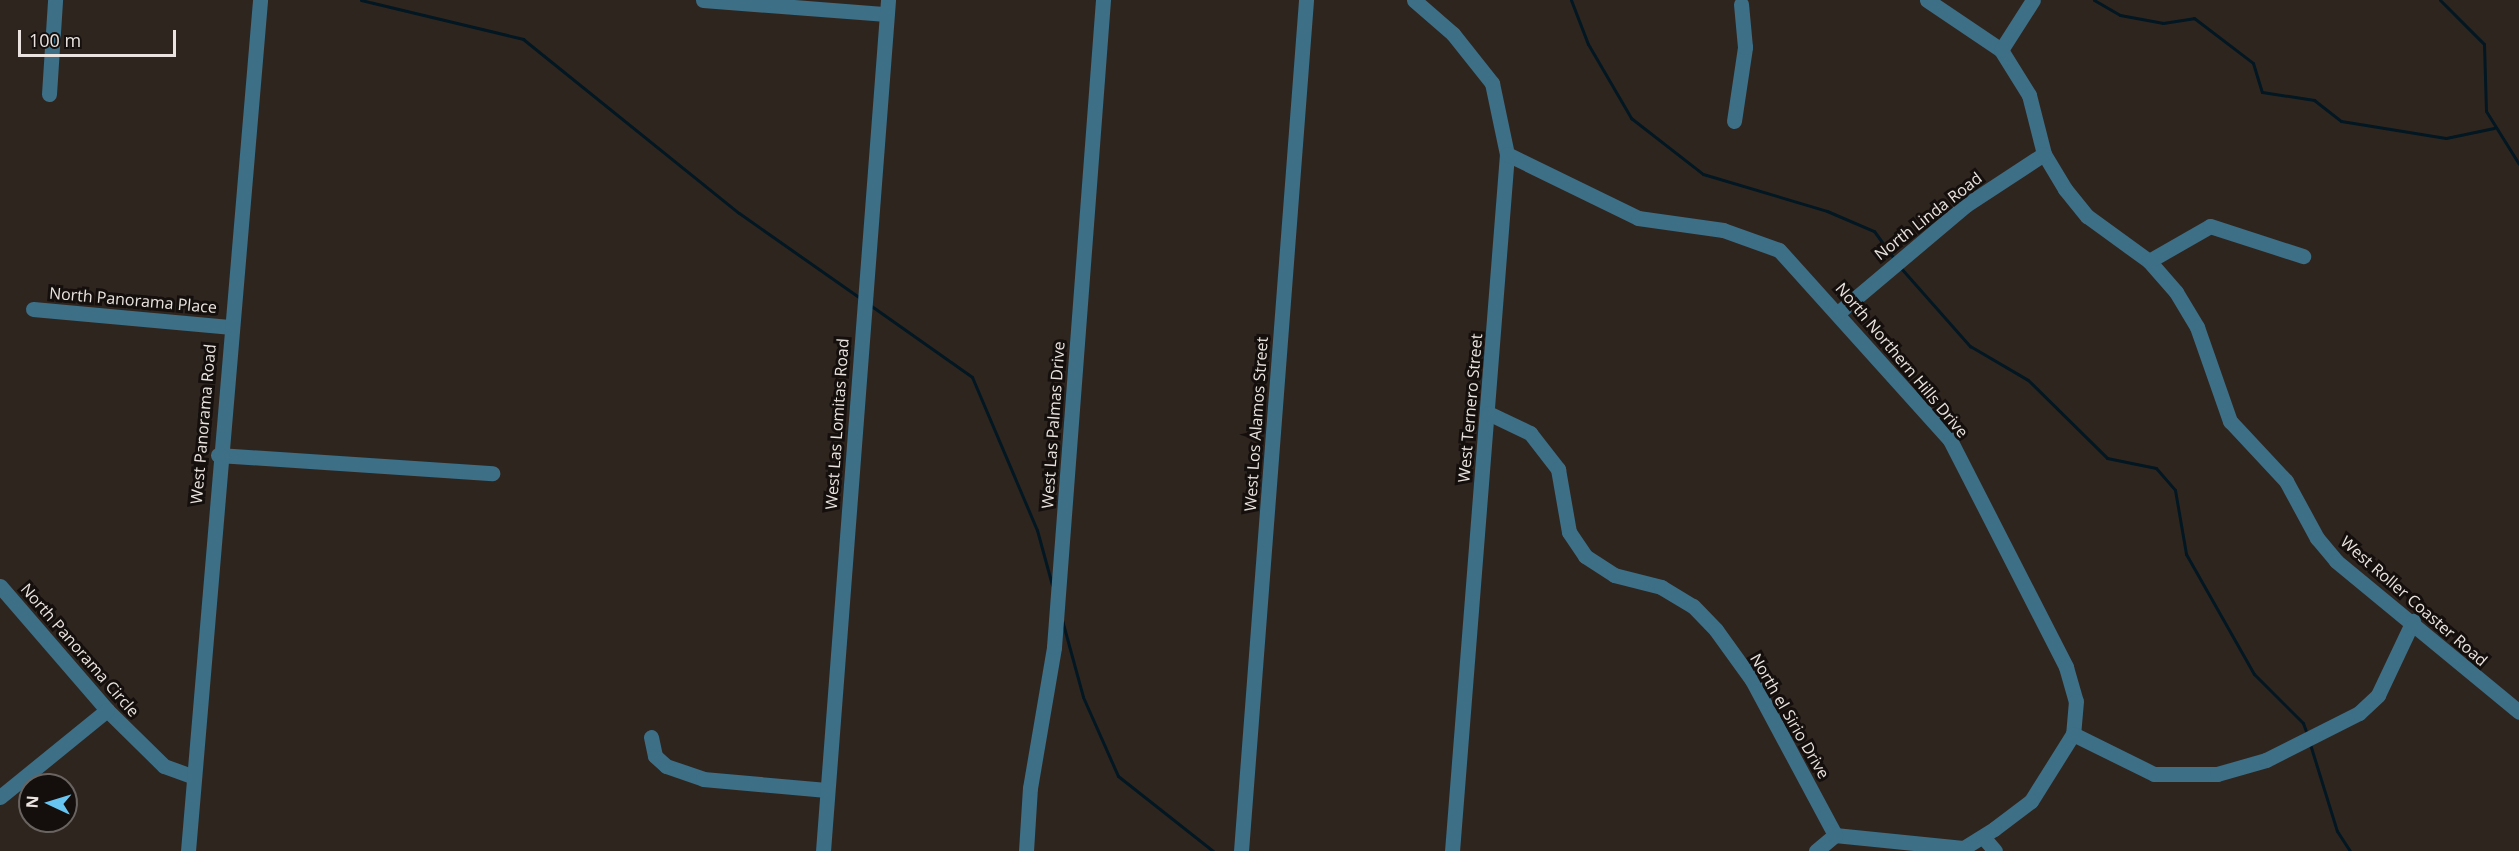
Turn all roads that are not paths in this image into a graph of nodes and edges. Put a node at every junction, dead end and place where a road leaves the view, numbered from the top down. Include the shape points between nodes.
1 (55, 0) edge
2 (260, 0) edge
3 (703, 0) edge
4 (1103, 0) edge
5 (1306, 0) edge
6 (1414, 0) edge
7 (1927, 0) edge
8 (2033, 0) edge
9 (1741, 1) edge
10 (887, 7) edge
11 (2001, 50) junction
12 (49, 94) dead end
13 (1734, 121) dead end
14 (1507, 154) junction
15 (2043, 154) junction
16 (2303, 256) dead end
17 (2149, 261) junction
18 (33, 309) dead end
19 (1839, 312) junction
20 (229, 327) junction
21 (1488, 413) junction
22 (218, 455) junction
23 (492, 473) dead end
24 (0, 586) edge
25 (2413, 621) junction
26 (107, 710) junction
27 (2519, 712) edge
28 (2073, 734) junction
29 (651, 737) dead end
30 (192, 776) junction
31 (827, 790) junction
32 (0, 797) edge
33 (1835, 835) junction
34 (1980, 839) junction
35 (188, 851) edge
36 (823, 851) edge
37 (1026, 851) edge
38 (1241, 851) edge
39 (1452, 851) edge
40 (1816, 851) edge
41 (1995, 851) edge

1 - 12 street
2 - 20 street, West Panorama Road
3 - 10 street
4 - 37 street, West Las Palmas Drive via 1054,647 1030,788
5 - 38 street, West Los Alamos Street
6 - 14 street, West Ternero Street via 1453,34 1492,83
7 - 11 street, West Roller Coaster Road
8 - 11 street
9 - 13 street via 1745,46
10 - 31 street, West Las Lomitas Road
11 - 15 street, West Roller Coaster Road via 2029,95
14 - 19 street, North Northern Hills Drive via 1638,218 1754,238 1779,250
14 - 21 street, West Ternero Street
15 - 17 street, West Roller Coaster Road via 2087,216
15 - 19 street, North Linda Road via 1966,205
16 - 17 street via 2210,226
17 - 25 street, West Roller Coaster Road via 2197,327 2220,396 2242,438 2286,481 2336,561
18 - 20 street, North Panorama Place
19 - 28 street, North Northern Hills Drive via 1950,440 2066,667 2076,701
20 - 22 street, West Panorama Road
21 - 33 street, North el Sirio Drive via 1530,433 1558,469 1569,532 1585,555 1614,574 1661,587 1693,606 1716,630 1752,680
21 - 39 street, West Ternero Street
22 - 23 street
22 - 30 street, West Panorama Road
24 - 26 street, North Panorama Circle
25 - 27 street, West Roller Coaster Road
25 - 28 street via 2378,695 2360,713 2266,760 2217,774 2154,774
26 - 30 street, North Panorama Circle via 164,766
26 - 32 street
28 - 34 street, North Northern Hills Drive via 2031,801
29 - 31 street via 655,756 666,766 703,779
30 - 35 street, West Panorama Road
31 - 36 street, West Las Lomitas Road
33 - 34 street via 1944,849
33 - 40 street
34 - 41 street

